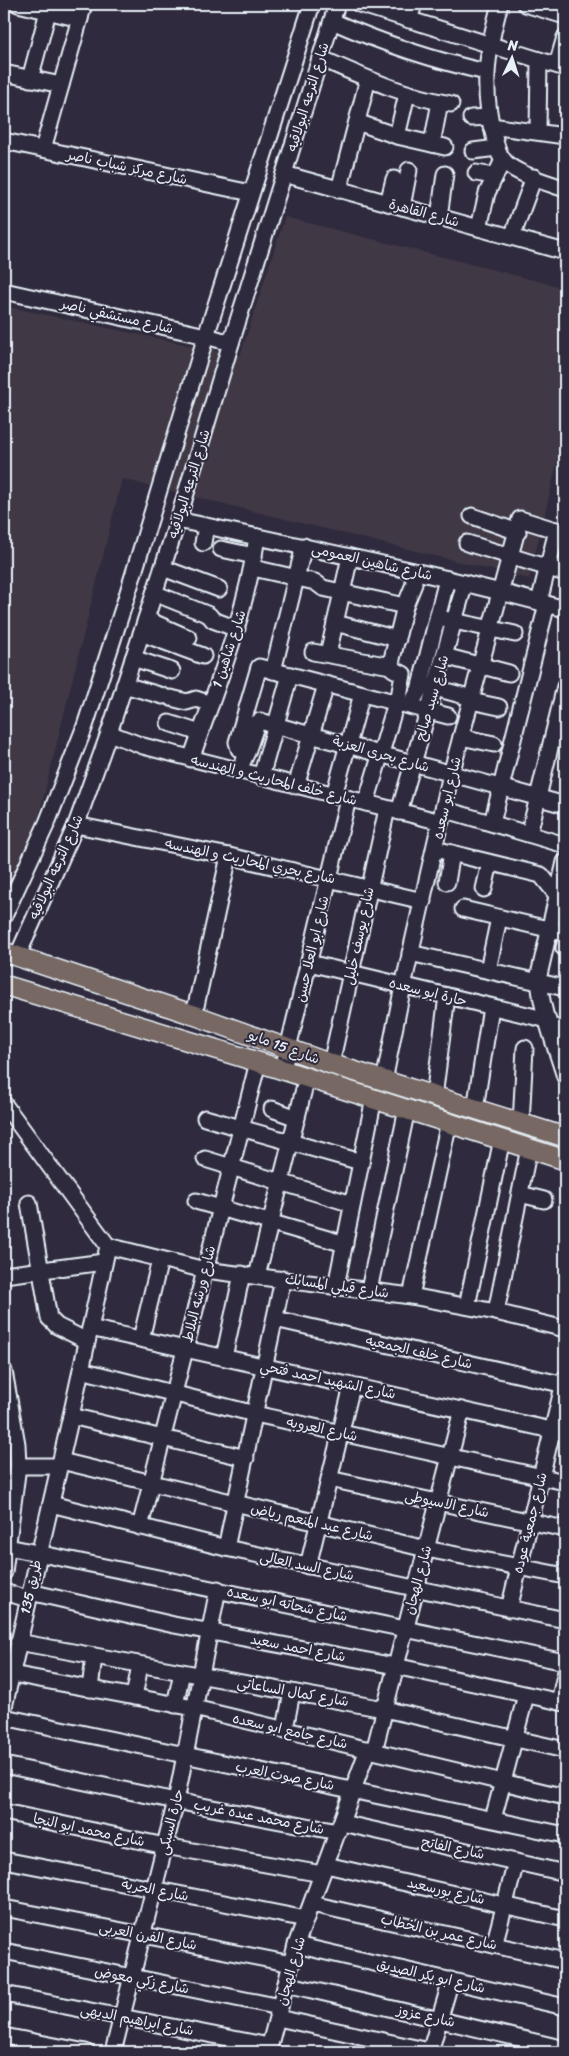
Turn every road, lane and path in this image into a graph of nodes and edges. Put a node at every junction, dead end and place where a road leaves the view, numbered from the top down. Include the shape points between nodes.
1 (18, 4) edge
2 (84, 4) edge
3 (312, 4) edge
4 (337, 4) edge
5 (359, 4) edge
6 (414, 4) edge
7 (500, 4) edge
8 (525, 4) edge
9 (49, 8) edge
10 (565, 16) edge
11 (80, 19) junction
12 (410, 20) junction
13 (332, 21) junction
14 (565, 37) edge
15 (489, 44) junction
16 (320, 58) junction
17 (539, 60) junction
18 (561, 66) edge
19 (486, 72) junction
20 (4, 73) edge
21 (30, 79) junction
22 (368, 79) junction
23 (61, 85) junction
24 (407, 94) junction
25 (471, 118) dead end
26 (357, 122) junction
27 (490, 122) junction
28 (538, 131) junction
29 (397, 136) junction
30 (565, 136) edge
31 (4, 141) edge
32 (43, 149) junction
33 (474, 151) dead end
34 (500, 154) junction
35 (409, 170) dead end
36 (476, 173) dead end
37 (284, 174) junction
38 (445, 174) dead end
39 (494, 176) junction
40 (534, 177) junction
41 (394, 179) dead end
42 (565, 189) edge
43 (339, 190) junction
44 (251, 193) junction
45 (395, 205) junction
46 (439, 217) junction
47 (479, 228) junction
48 (512, 237) junction
49 (565, 252) edge
50 (4, 291) edge
51 (206, 336) junction
52 (231, 343) junction
53 (472, 516) dead end
54 (178, 520) junction
55 (519, 525) junction
56 (206, 526) junction
57 (562, 528) edge
58 (257, 537) junction
59 (203, 543) dead end
60 (467, 543) dead end
61 (304, 546) junction
62 (221, 549) dead end
63 (511, 556) junction
64 (350, 557) junction
65 (253, 562) junction
66 (163, 568) junction
67 (548, 568) junction
68 (413, 571) junction
69 (565, 573) edge
70 (296, 577) junction
71 (447, 579) junction
72 (465, 583) junction
73 (219, 588) dead end
74 (341, 592) junction
75 (501, 592) junction
76 (154, 593) junction
77 (543, 603) junction
78 (405, 606) junction
79 (565, 609) edge
80 (437, 618) junction
81 (146, 619) junction
82 (454, 622) junction
83 (335, 623) junction
84 (236, 629) junction
85 (491, 630) junction
86 (141, 633) junction
87 (515, 634) dead end
88 (189, 638) dead end
89 (398, 639) junction
90 (313, 652) dead end
91 (328, 654) junction
92 (203, 656) dead end
93 (444, 656) junction
94 (133, 658) junction
95 (481, 665) junction
96 (392, 666) junction
97 (266, 669) junction
98 (172, 671) dead end
99 (509, 673) dead end
100 (290, 675) junction
101 (326, 684) junction
102 (420, 684) junction
103 (124, 685) junction
104 (565, 686) edge
105 (435, 688) junction
106 (362, 694) junction
107 (472, 700) junction
108 (211, 704) junction
109 (401, 704) junction
110 (499, 707) dead end
111 (429, 711) junction
112 (448, 716) dead end
113 (169, 723) dead end
114 (277, 726) junction
115 (109, 733) junction
116 (200, 733) junction
117 (311, 735) junction
118 (461, 736) junction
119 (349, 744) junction
120 (494, 744) dead end
121 (246, 752) junction
122 (381, 754) junction
123 (191, 759) junction
124 (413, 763) junction
125 (240, 771) junction
126 (451, 774) junction
127 (66, 776) junction
128 (261, 777) junction
129 (90, 786) junction
130 (296, 786) junction
131 (502, 788) junction
132 (340, 797) junction
133 (539, 797) junction
134 (366, 804) junction
135 (565, 805) edge
136 (393, 810) junction
137 (442, 816) junction
138 (492, 823) junction
139 (76, 825) junction
140 (529, 834) junction
141 (565, 845) edge
142 (435, 849) junction
143 (452, 853) junction
144 (229, 856) junction
145 (565, 862) edge
146 (490, 863) junction
147 (329, 878) junction
148 (447, 882) dead end
149 (370, 888) junction
150 (484, 889) dead end
151 (557, 895) junction
152 (423, 901) junction
153 (463, 909) dead end
154 (4, 916) edge
155 (499, 918) junction
156 (549, 929) junction
157 (565, 933) edge
158 (410, 953) junction
159 (10, 954) edge
160 (309, 963) junction
161 (488, 970) junction
162 (351, 973) junction
163 (539, 982) junction
164 (4, 985) edge
165 (403, 986) junction
166 (565, 988) edge
167 (447, 996) junction
168 (491, 1007) junction
169 (194, 1015) junction
170 (549, 1023) junction
171 (565, 1030) edge
172 (288, 1048) junction
173 (525, 1048) dead end
174 (258, 1062) junction
175 (331, 1064) junction
176 (283, 1069) junction
177 (307, 1077) junction
178 (565, 1077) edge
179 (384, 1081) junction
180 (434, 1097) junction
181 (374, 1098) junction
182 (4, 1104) edge
183 (272, 1109) dead end
184 (407, 1109) junction
185 (475, 1109) junction
186 (205, 1118) dead end
187 (296, 1118) junction
188 (450, 1122) junction
189 (521, 1124) junction
190 (241, 1126) junction
191 (565, 1137) edge
192 (502, 1139) junction
193 (290, 1141) junction
194 (529, 1148) junction
195 (205, 1159) dead end
196 (565, 1160) edge
197 (361, 1162) junction
198 (231, 1167) junction
199 (280, 1182) junction
200 (520, 1194) junction
201 (544, 1200) dead end
202 (196, 1201) dead end
203 (30, 1203) dead end
204 (352, 1204) junction
205 (221, 1208) junction
206 (270, 1222) junction
207 (345, 1244) junction
208 (108, 1246) junction
209 (160, 1260) junction
210 (104, 1262) junction
211 (41, 1270) junction
212 (205, 1270) junction
213 (4, 1275) edge
214 (249, 1275) junction
215 (284, 1279) junction
216 (336, 1286) junction
217 (368, 1290) junction
218 (410, 1296) junction
219 (467, 1306) junction
220 (496, 1312) junction
221 (275, 1319) junction
222 (565, 1329) edge
223 (89, 1335) junction
224 (141, 1339) junction
225 (186, 1349) junction
226 (224, 1357) junction
227 (266, 1367) junction
228 (81, 1370) junction
229 (5, 1380) edge
230 (565, 1382) edge
231 (352, 1386) junction
232 (174, 1394) junction
233 (462, 1410) junction
234 (255, 1414) junction
235 (71, 1416) junction
236 (559, 1432) edge
237 (341, 1433) junction
238 (162, 1438) junction
239 (450, 1457) junction
240 (246, 1458) junction
241 (60, 1464) junction
242 (13, 1471) edge
243 (542, 1477) junction
244 (330, 1479) junction
245 (565, 1482) edge
246 (151, 1484) junction
247 (438, 1502) junction
248 (51, 1504) junction
249 (236, 1505) junction
250 (531, 1521) junction
251 (319, 1524) junction
252 (140, 1527) junction
253 (565, 1528) edge
254 (226, 1548) junction
255 (426, 1548) junction
256 (6, 1553) edge
257 (39, 1553) junction
258 (308, 1566) junction
259 (520, 1568) junction
260 (4, 1572) edge
261 (565, 1576) edge
262 (218, 1590) junction
263 (415, 1590) junction
264 (4, 1592) edge
265 (29, 1595) junction
266 (509, 1610) junction
267 (565, 1620) edge
268 (405, 1628) junction
269 (211, 1631) junction
270 (18, 1642) junction
271 (94, 1656) junction
272 (565, 1662) edge
273 (140, 1665) junction
274 (395, 1666) junction
275 (182, 1672) junction
276 (565, 1675) edge
277 (202, 1676) junction
278 (8, 1680) edge
279 (90, 1689) junction
280 (292, 1692) junction
281 (526, 1695) junction
282 (134, 1697) junction
283 (562, 1703) edge
284 (176, 1705) junction
285 (4, 1707) edge
286 (194, 1708) junction
287 (384, 1709) junction
288 (4, 1717) edge
289 (285, 1729) junction
290 (515, 1738) junction
291 (371, 1750) junction
292 (565, 1750) edge
293 (186, 1756) junction
294 (4, 1765) edge
295 (503, 1782) junction
296 (354, 1790) junction
297 (565, 1797) edge
298 (176, 1801) junction
299 (4, 1812) edge
300 (493, 1819) junction
301 (340, 1828) junction
302 (565, 1835) edge
303 (165, 1846) junction
304 (4, 1860) edge
305 (516, 1862) junction
306 (324, 1870) junction
307 (565, 1873) edge
308 (155, 1890) junction
309 (312, 1904) junction
310 (505, 1904) junction
311 (4, 1908) edge
312 (306, 1919) junction
313 (565, 1919) edge
314 (143, 1935) junction
315 (296, 1945) junction
316 (494, 1945) junction
317 (4, 1952) edge
318 (565, 1961) edge
319 (292, 1964) junction
320 (132, 1978) junction
321 (451, 1980) junction
322 (286, 1984) junction
323 (4, 1994) edge
324 (565, 2007) edge
325 (279, 2012) junction
326 (122, 2017) junction
327 (440, 2019) junction
328 (4, 2036) edge
329 (565, 2049) edge
330 (269, 2051) edge
331 (86, 2052) edge
332 (112, 2052) edge
333 (431, 2052) edge

1 - 9 street
2 - 11 street
3 - 44 street, شارع الترعه البولاقيه
4 - 13 street, شارع الترعه البولاقيه
5 - 12 street
6 - 12 street
7 - 15 street
8 - 10 street
9 - 11 street
9 - 21 street
11 - 23 street
12 - 15 street
13 - 16 street, شارع الترعه البولاقيه
13 - 19 street via 405,50
14 - 18 street
15 - 17 street
15 - 19 street
16 - 22 street
16 - 37 street, شارع الترعه البولاقيه
17 - 18 street
17 - 28 street
19 - 27 street
20 - 21 street
21 - 23 street
22 - 24 street
22 - 26 street
23 - 32 street
24 - 29 street
24 - 29 street via 445,103 438,146
25 - 27 street
26 - 29 street
26 - 43 street
27 - 28 street
27 - 34 street
28 - 30 street
31 - 32 street, شارع مركز شباب ناصر
32 - 44 street, شارع مركز شباب ناصر
33 - 34 street
34 - 39 street
34 - 40 street via 513,169
35 - 45 street
36 - 39 street
37 - 43 street, شارع القاهرة
37 - 52 street, شارع الترعه البولاقيه
38 - 46 street
39 - 47 street
40 - 42 street
40 - 48 street
41 - 45 street
43 - 45 street, شارع القاهرة
44 - 51 street, شارع الترعه البولاقيه
45 - 46 street, شارع القاهرة
46 - 47 street, شارع القاهرة
47 - 48 street, شارع القاهرة
48 - 49 street, شارع القاهرة
50 - 51 street, شارع مستشفي ناصر
51 - 52 street, شارع مستشفي ناصر
51 - 127 street, شارع الترعه البولاقيه via 115,635
52 - 54 street, شارع الترعه البولاقيه
53 - 55 street
54 - 56 street, شارع شاهين العمومى
54 - 66 street, شارع الترعه البولاقيه
55 - 57 street
55 - 63 street, شارع ابو سعده
56 - 58 street, شارع شاهين العمومى
56 - 59 street
57 - 67 street
58 - 61 street, شارع شاهين العمومى
58 - 65 street, شارع شاهين 1
60 - 63 street
61 - 64 street, شارع شاهين العمومى
61 - 70 street
62 - 65 street
63 - 67 street
63 - 75 street, شارع ابو سعده
64 - 68 street, شارع شاهين العمومى
64 - 74 street
65 - 70 street
65 - 84 street, شارع شاهين 1
66 - 73 street
66 - 76 street, شارع الترعه البولاقيه
67 - 69 street
67 - 77 street
68 - 71 street, شارع شاهين العمومى
68 - 78 street via 414,584
70 - 74 street
70 - 97 street
71 - 72 street, شارع شاهين العمومى
71 - 80 street
72 - 75 street, شارع شاهين العمومى
72 - 82 street, شارع سيد صالح
74 - 78 street
74 - 83 street
75 - 77 street, شارع شاهين العمومى
75 - 85 street, شارع ابو سعده
76 - 81 street, شارع الترعه البولاقيه
76 - 84 street
77 - 79 street, شارع شاهين العمومى
77 - 131 street
78 - 89 street
80 - 82 street
80 - 102 street
81 - 86 street, شارع الترعه البولاقيه
81 - 88 street
82 - 85 street
82 - 93 street, شارع سيد صالح
83 - 89 street
83 - 91 street
84 - 108 street, شارع شاهين 1
85 - 87 street
85 - 95 street, شارع ابو سعده
86 - 92 street
86 - 94 street, شارع الترعه البولاقيه
89 - 96 street
90 - 91 street
91 - 96 street
93 - 95 street
93 - 105 street, شارع سيد صالح
94 - 98 street
94 - 103 street, شارع الترعه البولاقيه
95 - 99 street
95 - 107 street, شارع ابو سعده
96 - 109 street via 403,674
97 - 100 street
97 - 121 street via 237,742 239,750
100 - 101 street
100 - 114 street
101 - 106 street
101 - 117 street
102 - 105 street
102 - 109 street via 416,696
103 - 108 street via 186,702 196,699
103 - 115 street, شارع الترعه البولاقيه
104 - 133 street
105 - 107 street
105 - 111 street, شارع سيد صالح
106 - 109 street
106 - 119 street, شارع ابو العلا حسن
107 - 110 street
107 - 118 street, شارع ابو سعده
108 - 116 street, شارع شاهين 1
109 - 111 street
109 - 122 street
111 - 112 street
111 - 124 street, شارع سيد صالح
113 - 116 street
114 - 117 street, شارع بحرى العزبة
114 - 121 street, شارع بحرى العزبة via 258,721
114 - 128 street
115 - 123 street, شارع خلف المحاريث و الهندسه
115 - 129 street, شارع الترعه البولاقيه
116 - 123 street, شارع شاهين 1
117 - 119 street, شارع بحرى العزبة
117 - 130 street
118 - 120 street
118 - 126 street, شارع ابو سعده
119 - 122 street, شارع بحرى العزبة
119 - 132 street, شارع ابو العلا حسن
121 - 125 street
122 - 124 street, شارع بحرى العزبة
122 - 134 street
123 - 125 street, شارع خلف المحاريث و الهندسه
124 - 126 street, شارع بحرى العزبة
124 - 136 street, شارع سيد صالح
125 - 128 street, شارع خلف المحاريث و الهندسه
126 - 131 street, شارع بحرى العزبة
126 - 137 street, شارع ابو سعده
127 - 129 street
127 - 154 street, شارع الترعه البولاقيه
128 - 130 street, شارع خلف المحاريث و الهندسه
129 - 139 street, شارع الترعه البولاقيه
130 - 132 street, شارع خلف المحاريث و الهندسه
131 - 133 street, شارع بحرى العزبة
131 - 138 street
132 - 134 street, شارع خلف المحاريث و الهندسه
132 - 147 street, شارع ابو العلا حسن
133 - 135 street, شارع بحرى العزبة
133 - 140 street
134 - 136 street, شارع خلف المحاريث و الهندسه
136 - 137 street, شارع خلف المحاريث و الهندسه
136 - 149 street, شارع يوسف خليل
137 - 138 street, شارع خلف المحاريث و الهندسه
137 - 142 street, شارع ابو سعده
138 - 140 street, شارع خلف المحاريث و الهندسه
139 - 144 street, شارع بحري المحاريث و الهندسه
139 - 159 street, شارع الترعه البولاقيه
140 - 141 street, شارع خلف المحاريث و الهندسه
142 - 143 street
142 - 152 street, شارع ابو سعده
143 - 146 street
143 - 148 street
144 - 147 street, شارع بحري المحاريث و الهندسه
144 - 169 street
145 - 151 street
146 - 150 street
146 - 151 street via 541,875
147 - 149 street, شارع بحري المحاريث و الهندسه
147 - 160 street, شارع ابو العلا حسن
149 - 152 street, شارع بحري المحاريث و الهندسه
149 - 162 street, شارع يوسف خليل
151 - 156 street
152 - 158 street, شارع ابو سعده
153 - 155 street
155 - 156 street
155 - 161 street
156 - 157 street
156 - 163 street
158 - 161 street
158 - 165 street, شارع ابو سعده
159 - 169 main road, شارع 15 مايو
160 - 162 street, حارة ابو سعده
160 - 172 street, شارع ابو العلا حسن
161 - 163 street
162 - 165 street, حارة ابو سعده
162 - 175 street, شارع يوسف خليل
163 - 166 street
163 - 170 street
164 - 174 main road, شارع 15 مايو
165 - 167 street, حارة ابو سعده
165 - 179 street, شارع ابو سعده
167 - 168 street, حارة ابو سعده
167 - 180 street
168 - 170 street, حارة ابو سعده
168 - 185 street
169 - 172 main road, شارع 15 مايو
170 - 171 street, حارة ابو سعده
170 - 178 street
172 - 175 main road, شارع 15 مايو
172 - 176 street, شارع ابو العلا حسن
173 - 189 street
174 - 176 main road, شارع 15 مايو
174 - 190 street, شارع ورشه البلاط
175 - 179 main road, شارع 15 مايو
176 - 177 main road, شارع 15 مايو
177 - 181 main road, شارع 15 مايو
177 - 187 street
179 - 180 main road, شارع 15 مايو
180 - 185 main road, شارع 15 مايو
181 - 184 main road, شارع 15 مايو
181 - 197 street
182 - 208 street
183 - 187 street
184 - 188 main road, شارع 15 مايو
184 - 217 street
185 - 189 main road, شارع 15 مايو
186 - 190 street
187 - 193 street
188 - 192 main road, شارع 15 مايو
188 - 218 street
189 - 191 main road, شارع 15 مايو
190 - 193 street
190 - 198 street, شارع ورشه البلاط
192 - 194 main road, شارع 15 مايو
192 - 219 street
193 - 197 street
193 - 199 street
194 - 196 main road, شارع 15 مايو
194 - 200 street
195 - 198 street
197 - 204 street
198 - 199 street
198 - 205 street, شارع ورشه البلاط
199 - 204 street
199 - 206 street
200 - 201 street
200 - 220 street
202 - 205 street
203 - 211 street, شارع الشهيد احمد فتحي
204 - 207 street
205 - 206 street
205 - 212 street, شارع ورشه البلاط
206 - 207 street
206 - 214 street
207 - 216 street
208 - 209 street, شارع قبلي المسابك
208 - 210 street, طريق 135
209 - 212 street, شارع قبلي المسابك
209 - 224 street
210 - 211 street
210 - 223 street, طريق 135
211 - 213 street
211 - 223 street, شارع الشهيد احمد فتحي via 51,1321 57,1326
212 - 214 street, شارع قبلي المسابك
212 - 225 street, شارع ورشه البلاط
214 - 215 street, شارع قبلي المسابك
214 - 226 street
215 - 216 street, شارع قبلي المسابك
215 - 221 street
216 - 217 street, شارع قبلي المسابك
217 - 218 street, شارع قبلي المسابك
218 - 219 street, شارع قبلي المسابك
219 - 220 street, شارع قبلي المسابك
220 - 222 street, شارع قبلي المسابك
221 - 227 street
221 - 230 street, شارع خلف الجمعيه
223 - 224 street, شارع الشهيد احمد فتحي
223 - 228 street, طريق 135
224 - 225 street, شارع الشهيد احمد فتحي
225 - 226 street, شارع الشهيد احمد فتحي
225 - 232 street, شارع ورشه البلاط
226 - 227 street, شارع الشهيد احمد فتحي
227 - 231 street, شارع الشهيد احمد فتحي
227 - 234 street
228 - 232 street, شارع العروبه
228 - 235 street, طريق 135
229 - 242 street via 16,1444
230 - 236 street, شارع جمعية عوده
231 - 233 street, شارع الشهيد احمد فتحي
231 - 237 street
232 - 234 street, شارع العروبه
232 - 238 street, شارع ورشه البلاط
233 - 236 street, شارع الشهيد احمد فتحي
233 - 239 street, شارع الهجان
234 - 237 street, شارع العروبه
234 - 240 street
235 - 238 street
235 - 241 street, طريق 135
236 - 243 street, شارع جمعية عوده
237 - 239 street, شارع العروبه
237 - 244 street
238 - 240 street
238 - 246 street, شارع ورشه البلاط
239 - 243 street, شارع العروبه
239 - 247 street, شارع الهجان
240 - 249 street
241 - 242 street, شارع عبد المنعم رياض
241 - 246 street, شارع عبد المنعم رياض
241 - 248 street, طريق 135
242 - 256 street
243 - 245 street, شارع العروبه
243 - 250 street, شارع جمعية عوده
244 - 247 street, شارع الاسيوطى
244 - 251 street
246 - 249 street, شارع عبد المنعم رياض
246 - 252 street, شارع ورشه البلاط
247 - 250 street, شارع الاسيوطى
247 - 255 street, شارع الهجان
248 - 252 street, شارع السد العالى
248 - 257 street, طريق 135
249 - 251 street, شارع عبد المنعم رياض
249 - 254 street
250 - 253 street, شارع الاسيوطى
250 - 259 street, شارع جمعية عوده
251 - 255 street, شارع عبد المنعم رياض
251 - 258 street
252 - 254 street, شارع السد العالى
254 - 258 street, شارع السد العالى
255 - 259 street, شارع عبد المنعم رياض
255 - 263 street, شارع الهجان
256 - 257 street, شارع شحاته ابو سعده
256 - 260 street
257 - 262 street, شارع شحاته ابو سعده
257 - 265 street, طريق 135
258 - 263 street, شارع السد العالى
259 - 261 street, شارع عبد المنعم رياض
259 - 266 street, شارع جمعية عوده
262 - 268 street, شارع شحاته ابو سعده
262 - 269 street, حارة السبكى
263 - 266 street, شارع السد العالى
263 - 268 street, شارع الهجان
264 - 265 street, شارع احمد سعيد
265 - 269 street, شارع احمد سعيد
265 - 270 street, طريق 135
266 - 267 street, شارع السد العالى
268 - 272 street, شارع شحاته ابو سعده
268 - 274 street, شارع الهجان
269 - 274 street, شارع احمد سعيد
269 - 277 street, حارة السبكى
270 - 271 street, شارع كمال الساعاتى
270 - 278 street, طريق 135
271 - 273 street, شارع كمال الساعاتى
271 - 279 street
273 - 275 street, شارع كمال الساعاتى
273 - 282 street
274 - 281 street, شارع احمد سعيد
274 - 287 street, شارع الهجان
275 - 277 street, شارع كمال الساعاتى
275 - 284 street
276 - 283 street
277 - 280 street, شارع كمال الساعاتى
277 - 286 street, حارة السبكى
278 - 279 street, شارع جامع ابو سعده
278 - 285 street, طريق 135
279 - 282 street, شارع جامع ابو سعده
280 - 287 street, شارع كمال الساعاتى
280 - 289 street
281 - 283 street, شارع احمد سعيد
281 - 290 street
282 - 284 street, شارع جامع ابو سعده
284 - 286 street, شارع جامع ابو سعده
286 - 289 street, شارع جامع ابو سعده
286 - 293 street, حارة السبكى
287 - 290 street, شارع كمال الساعاتى
287 - 291 street, شارع الهجان
288 - 293 street, شارع صوت العرب
289 - 291 street, شارع جامع ابو سعده
290 - 292 street, شارع كمال الساعاتى
290 - 295 street
291 - 295 street, شارع جامع ابو سعده
291 - 296 street, شارع الهجان
293 - 296 street, شارع صوت العرب
293 - 298 street, حارة السبكى
294 - 298 street, شارع محمد عبده غريب
295 - 297 street, شارع جامع ابو سعده
295 - 300 street
296 - 300 street, شارع صوت العرب
296 - 301 street, شارع الهجان
298 - 301 street, شارع محمد عبده غريب
298 - 303 street, حارة السبكى
299 - 303 street, شارع محمد ابو النجا
300 - 302 street, شارع صوت العرب
301 - 305 street, شارع الفاتح
301 - 306 street, شارع الهجان
303 - 306 street, شارع محمد ابو النجا
303 - 308 street, حارة السبكى
304 - 308 street, شارع الحريه
305 - 307 street, شارع الفاتح
305 - 310 street
306 - 309 street, شارع الهجان
306 - 310 street, شارع بورسعيد
308 - 312 street, شارع الحريه
308 - 314 street, حارة السبكى
309 - 312 street, شارع الهجان
309 - 316 street, شارع عمر بن الخطاب
310 - 313 street, شارع بورسعيد
310 - 316 street
311 - 314 street, شارع الفرن العربى
312 - 315 street, شارع الهجان
314 - 319 street, شارع الفرن العربى
314 - 320 street, حارة السبكى
315 - 319 street, شارع الهجان
315 - 321 street, شارع ابو بكر الصديق
316 - 318 street, شارع عمر بن الخطاب
317 - 320 street, شارع زكي معوض
319 - 322 street, شارع الهجان
320 - 325 street, شارع زكي معوض
320 - 326 street, حارة السبكى
321 - 324 street, شارع ابو بكر الصديق
321 - 327 street
322 - 325 street, شارع الهجان
322 - 327 street, شارع عزوز
323 - 326 street, شارع ابراهيم الديهى
325 - 330 street, شارع الهجان
325 - 333 street, شارع زكي معوض
326 - 330 street, شارع ابراهيم الديهى
326 - 332 street, حارة السبكى
327 - 329 street, شارع عزوز
327 - 333 street
328 - 331 street

